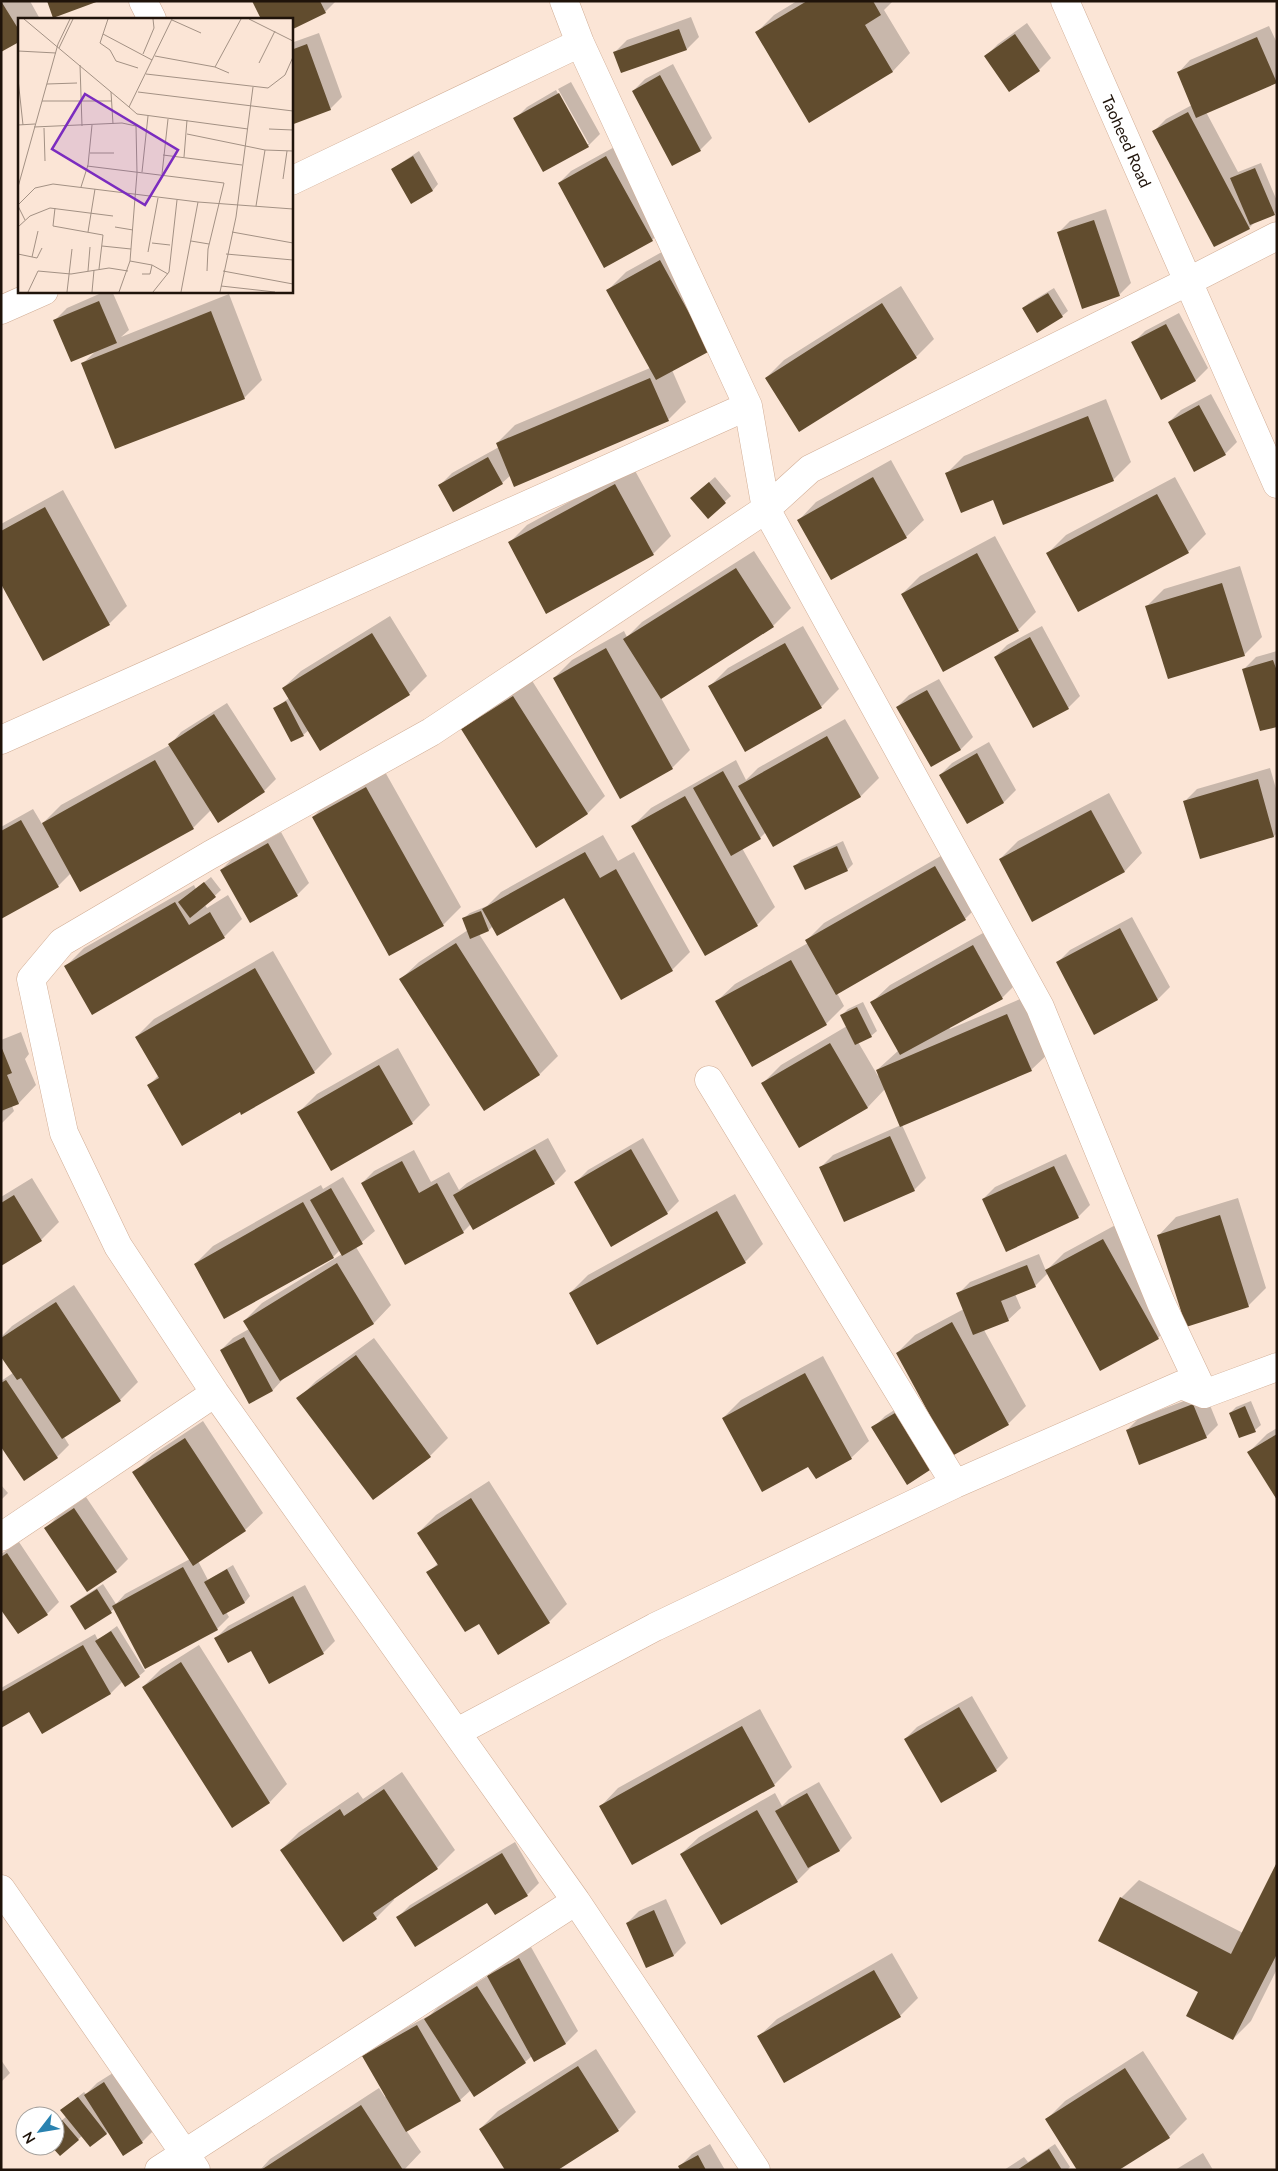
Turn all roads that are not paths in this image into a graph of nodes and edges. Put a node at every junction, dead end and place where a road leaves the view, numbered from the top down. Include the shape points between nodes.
1 (143, 1) edge
2 (564, 1) edge
3 (1065, 1) edge
4 (152, 18) edge
5 (580, 43) junction
6 (292, 181) edge
7 (1277, 236) edge
8 (1189, 281) junction
9 (42, 292) edge
10 (1, 310) edge
11 (748, 406) junction
12 (1277, 484) edge
13 (766, 509) junction
14 (1, 740) edge
15 (709, 1080) dead end
16 (1277, 1366) edge
17 (215, 1393) junction
18 (1204, 1394) junction
19 (955, 1484) junction
20 (1, 1537) edge
21 (457, 1732) junction
22 (1, 1889) edge
23 (576, 1901) junction
24 (191, 2161) edge
25 (159, 2170) edge
26 (756, 2170) edge

1 - 4 street
2 - 5 street
3 - 8 street, Taoheed Road
5 - 6 street
5 - 11 street
7 - 8 street
8 - 12 street, Taoheed Road
8 - 13 street via 810,469
9 - 10 street
11 - 13 street
11 - 14 street
13 - 17 street via 431,732 62,942 31,979 64,1133 118,1246
13 - 18 street via 1040,1007 1161,1303
15 - 19 street
16 - 18 street
17 - 20 street
17 - 21 street
18 - 19 street via 1182,1385
19 - 21 street via 655,1626
21 - 23 street
22 - 24 street
23 - 24 street
23 - 26 street
24 - 25 street

